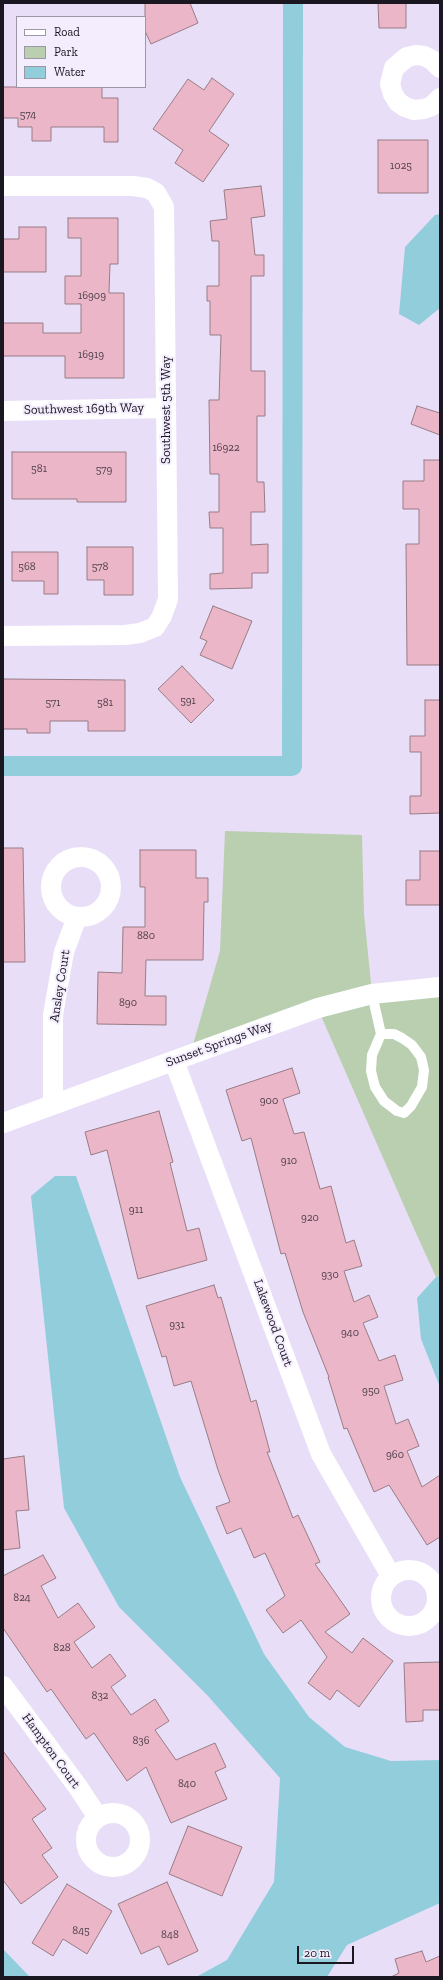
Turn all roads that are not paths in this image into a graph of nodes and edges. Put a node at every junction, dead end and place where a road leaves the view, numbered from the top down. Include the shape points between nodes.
1 (440, 68) edge
2 (440, 98) edge
3 (3, 186) edge
4 (166, 408) junction
5 (3, 410) edge
6 (3, 636) edge
7 (77, 917) dead end
8 (440, 987) edge
9 (372, 994) junction
10 (381, 1034) junction
11 (174, 1061) junction
12 (53, 1105) junction
13 (3, 1124) edge
14 (391, 1576) dead end
15 (3, 1686) edge
16 (97, 1816) dead end

1 - 2 street via 424,56 407,57 394,68 390,84 392,94 398,102 414,110 432,106
3 - 4 street, Southwest 5th Way via 133,186 147,188 156,193 164,208 165,222
4 - 5 street, Southwest 169th Way
4 - 6 street, Southwest 5th Way via 168,599 155,627 126,635
7 - 12 street, Ansley Court via 64,952 53,1015
8 - 9 street, Sunset Springs Way
9 - 10 lane
9 - 11 street, Sunset Springs Way via 318,1008
10 - 10 lane via 372,1055 371,1072 374,1088 384,1101 404,1113 422,1087 424,1070 421,1058 412,1045 402,1038 394,1034
11 - 12 street, Sunset Springs Way
11 - 14 street, Lakewood Court via 321,1454
12 - 13 street, Sunset Springs Way
15 - 16 street, Hampton Court via 78,1786

